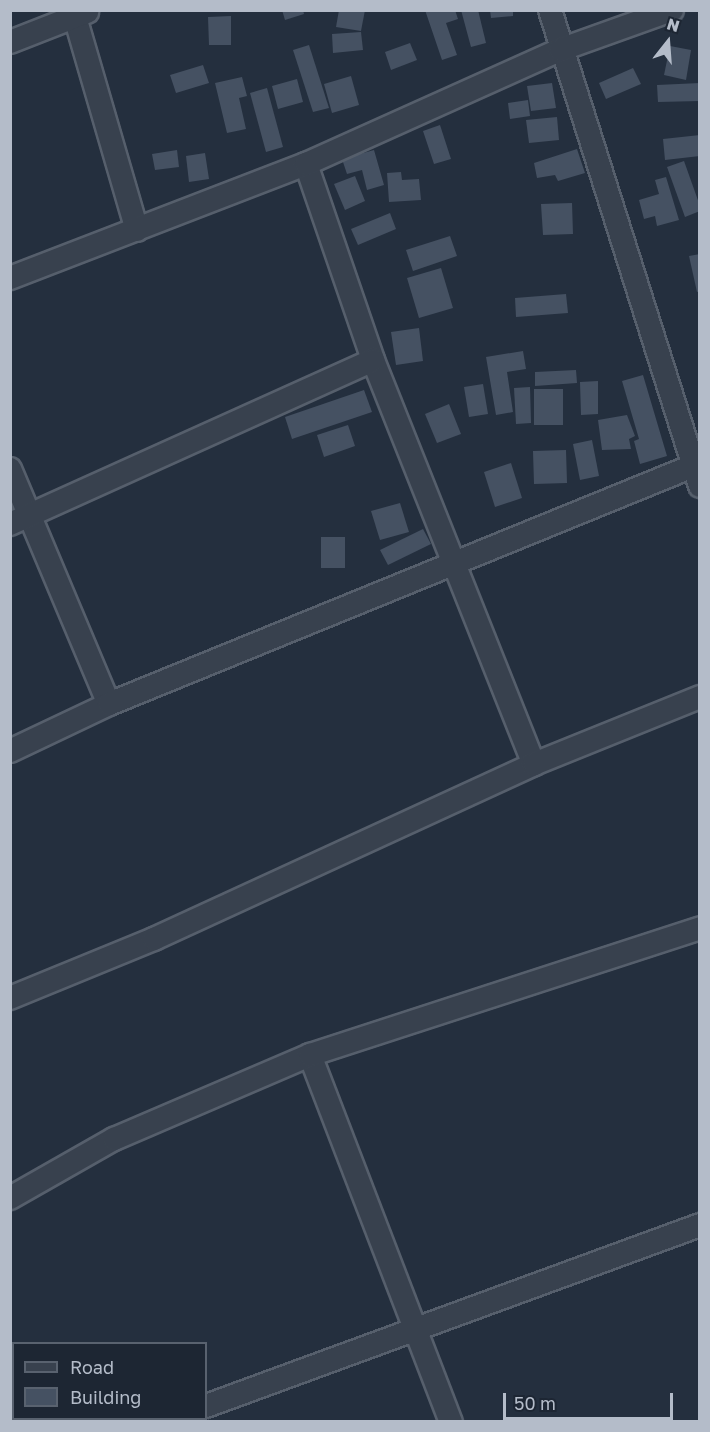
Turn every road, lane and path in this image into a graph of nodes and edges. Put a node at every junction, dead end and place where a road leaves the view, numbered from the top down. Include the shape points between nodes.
1 (550, 10) edge
2 (672, 10) edge
3 (79, 12) edge
4 (10, 42) edge
5 (560, 50) junction
6 (306, 164) junction
7 (137, 230) junction
8 (10, 278) edge
9 (373, 360) junction
10 (10, 469) edge
11 (698, 471) edge
12 (20, 520) edge
13 (454, 562) junction
14 (699, 697) edge
15 (109, 704) junction
16 (10, 751) edge
17 (534, 764) junction
18 (699, 927) edge
19 (10, 999) edge
20 (310, 1055) junction
21 (10, 1198) edge
22 (699, 1225) edge
23 (417, 1326) junction
24 (207, 1406) edge
25 (451, 1422) edge

1 - 5 street
2 - 5 street
3 - 4 street
3 - 7 street
5 - 6 street
5 - 11 street
6 - 7 street
6 - 9 street
7 - 8 street
9 - 12 street
9 - 13 street
10 - 12 street
11 - 13 street
12 - 15 street
13 - 15 street
13 - 17 street
14 - 17 street
15 - 16 street
17 - 19 street via 154,939
18 - 20 street
20 - 21 street via 114,1139
20 - 23 street
22 - 23 street
23 - 24 street
23 - 25 street

